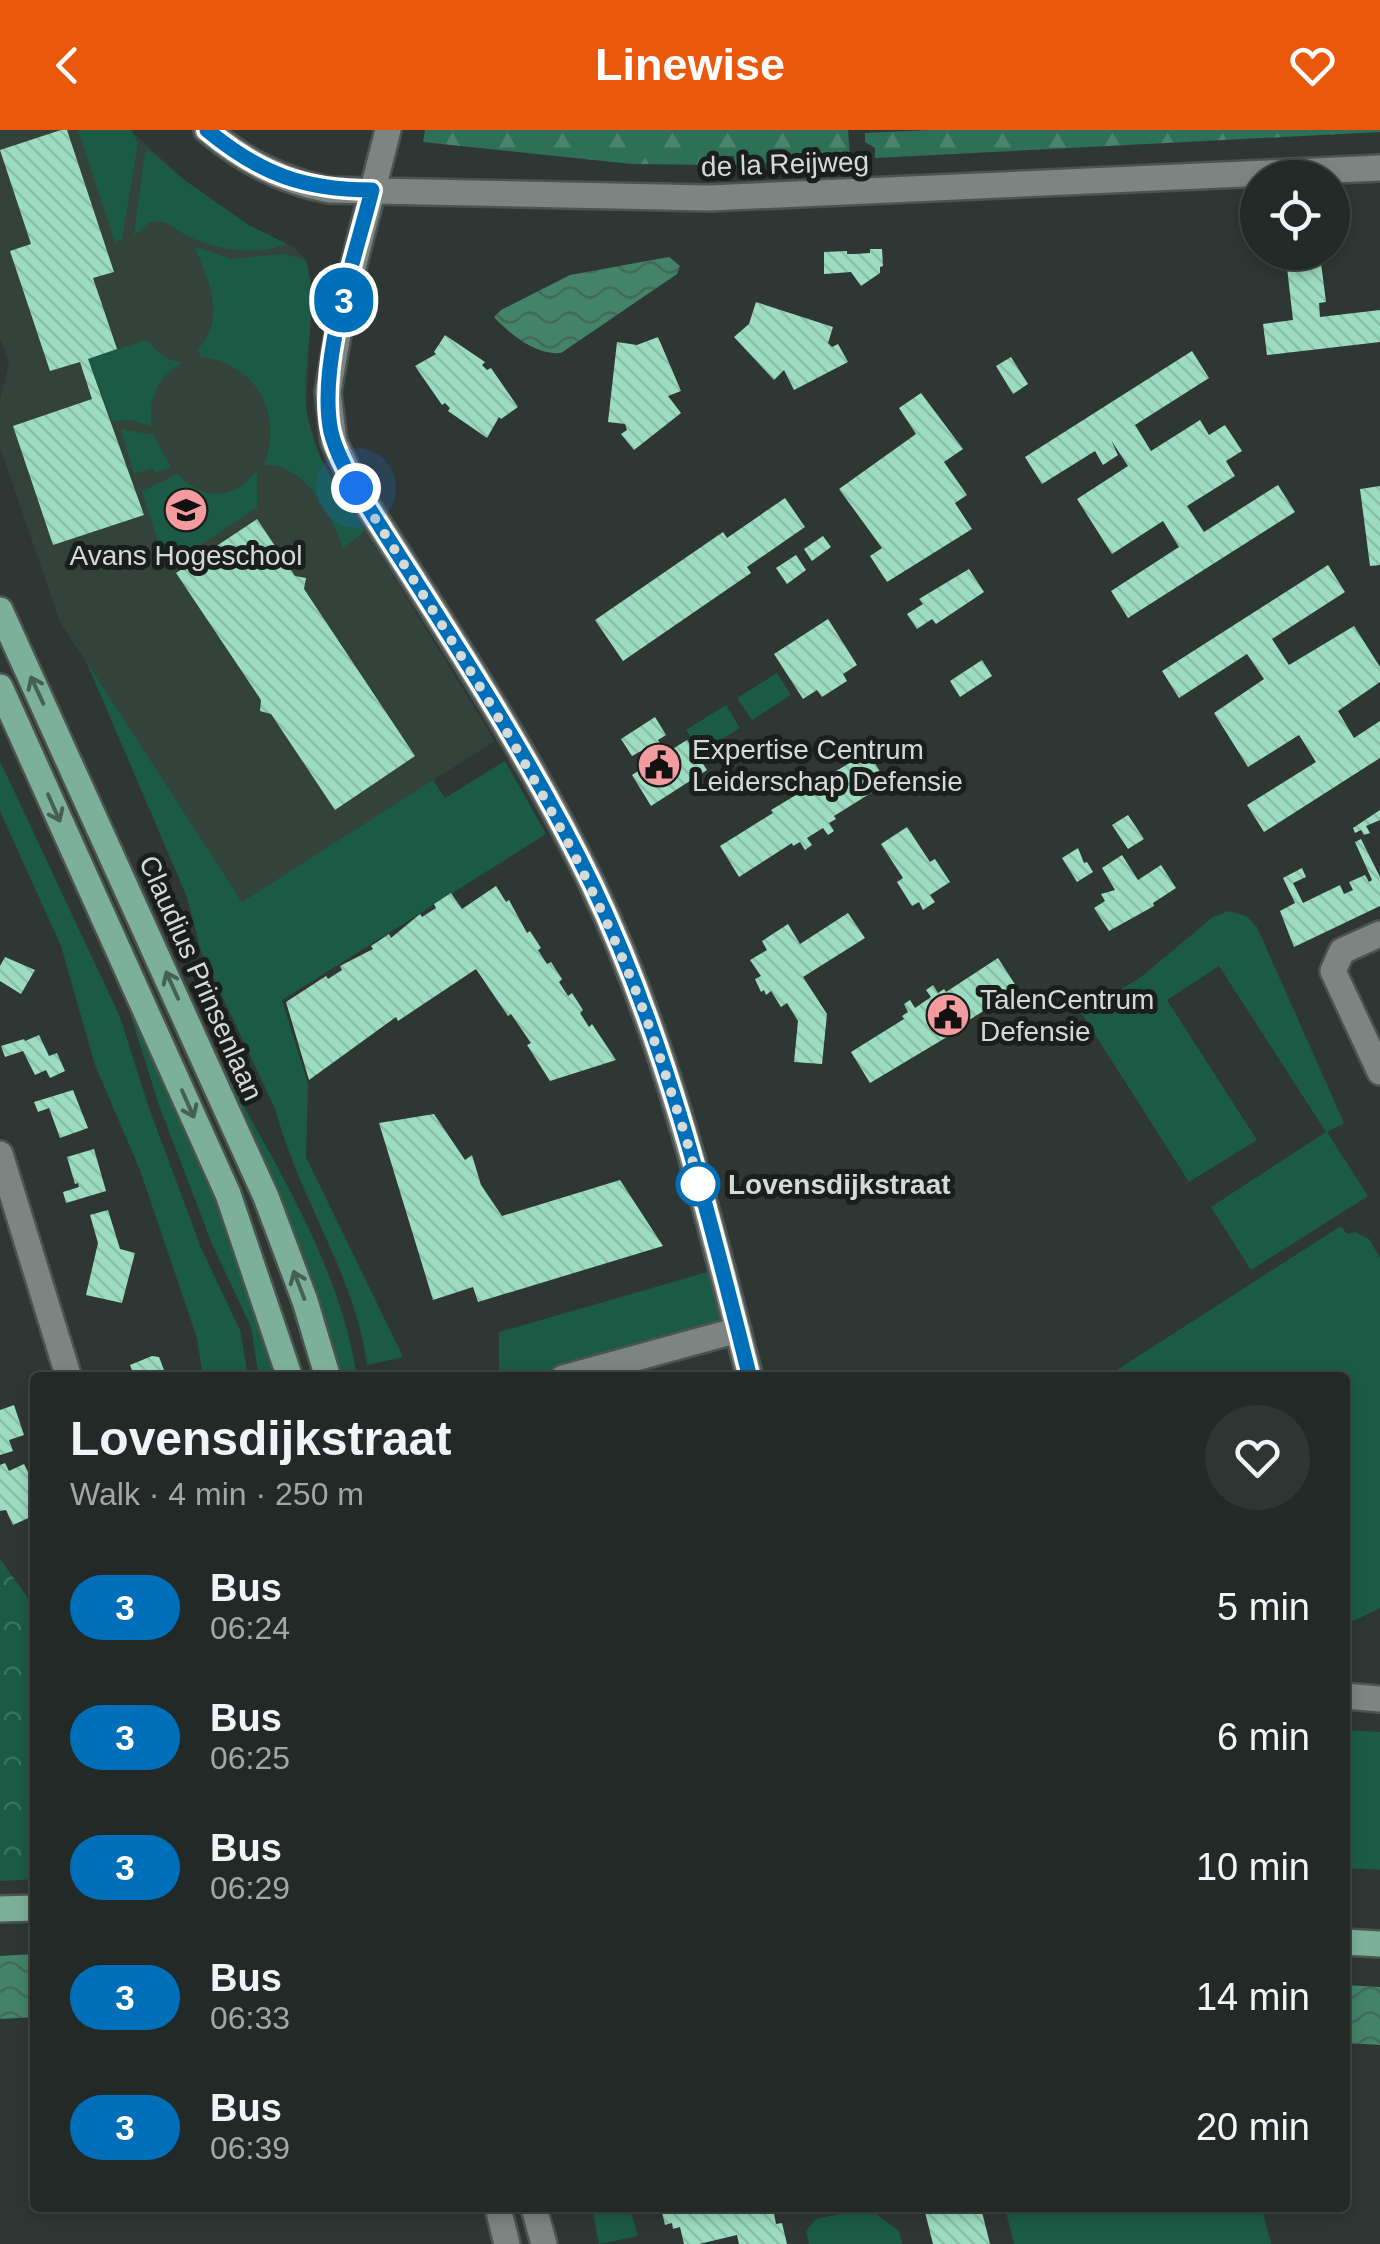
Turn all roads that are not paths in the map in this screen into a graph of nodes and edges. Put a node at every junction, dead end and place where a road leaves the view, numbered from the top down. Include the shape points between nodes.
1 (207, 130) edge
2 (388, 130) edge
3 (1380, 168) edge
4 (372, 190) junction
5 (0, 610) edge
6 (0, 687) edge
7 (1380, 934) edge
8 (1380, 1072) edge
9 (0, 1154) edge
10 (738, 1330) junction
11 (67, 1372) edge
12 (288, 1372) edge
13 (326, 1372) edge
14 (584, 1372) edge
15 (748, 1372) edge
16 (1350, 1696) edge
17 (1380, 1698) edge
18 (30, 1908) edge
19 (0, 1910) edge
20 (1350, 1942) edge
21 (1380, 1944) edge
22 (499, 2212) edge
23 (535, 2212) edge
24 (507, 2244) edge
25 (544, 2244) edge

1 - 4 street, de la Reijweg via 244,158 293,181
2 - 4 street
3 - 4 street, de la Reijweg via 709,198
4 - 10 street via 334,351 328,404 334,442 521,754 607,918 670,1088
13 -> 5 main road, Claudius Prinsenlaan via 266,1197
6 -> 12 main road via 228,1194
7 - 8 street via 1342,952 1333,971
9 - 11 street
10 - 14 street
10 - 15 street
16 - 17 street
18 - 19 main road
20 - 21 main road
22 - 24 street
23 - 25 street

